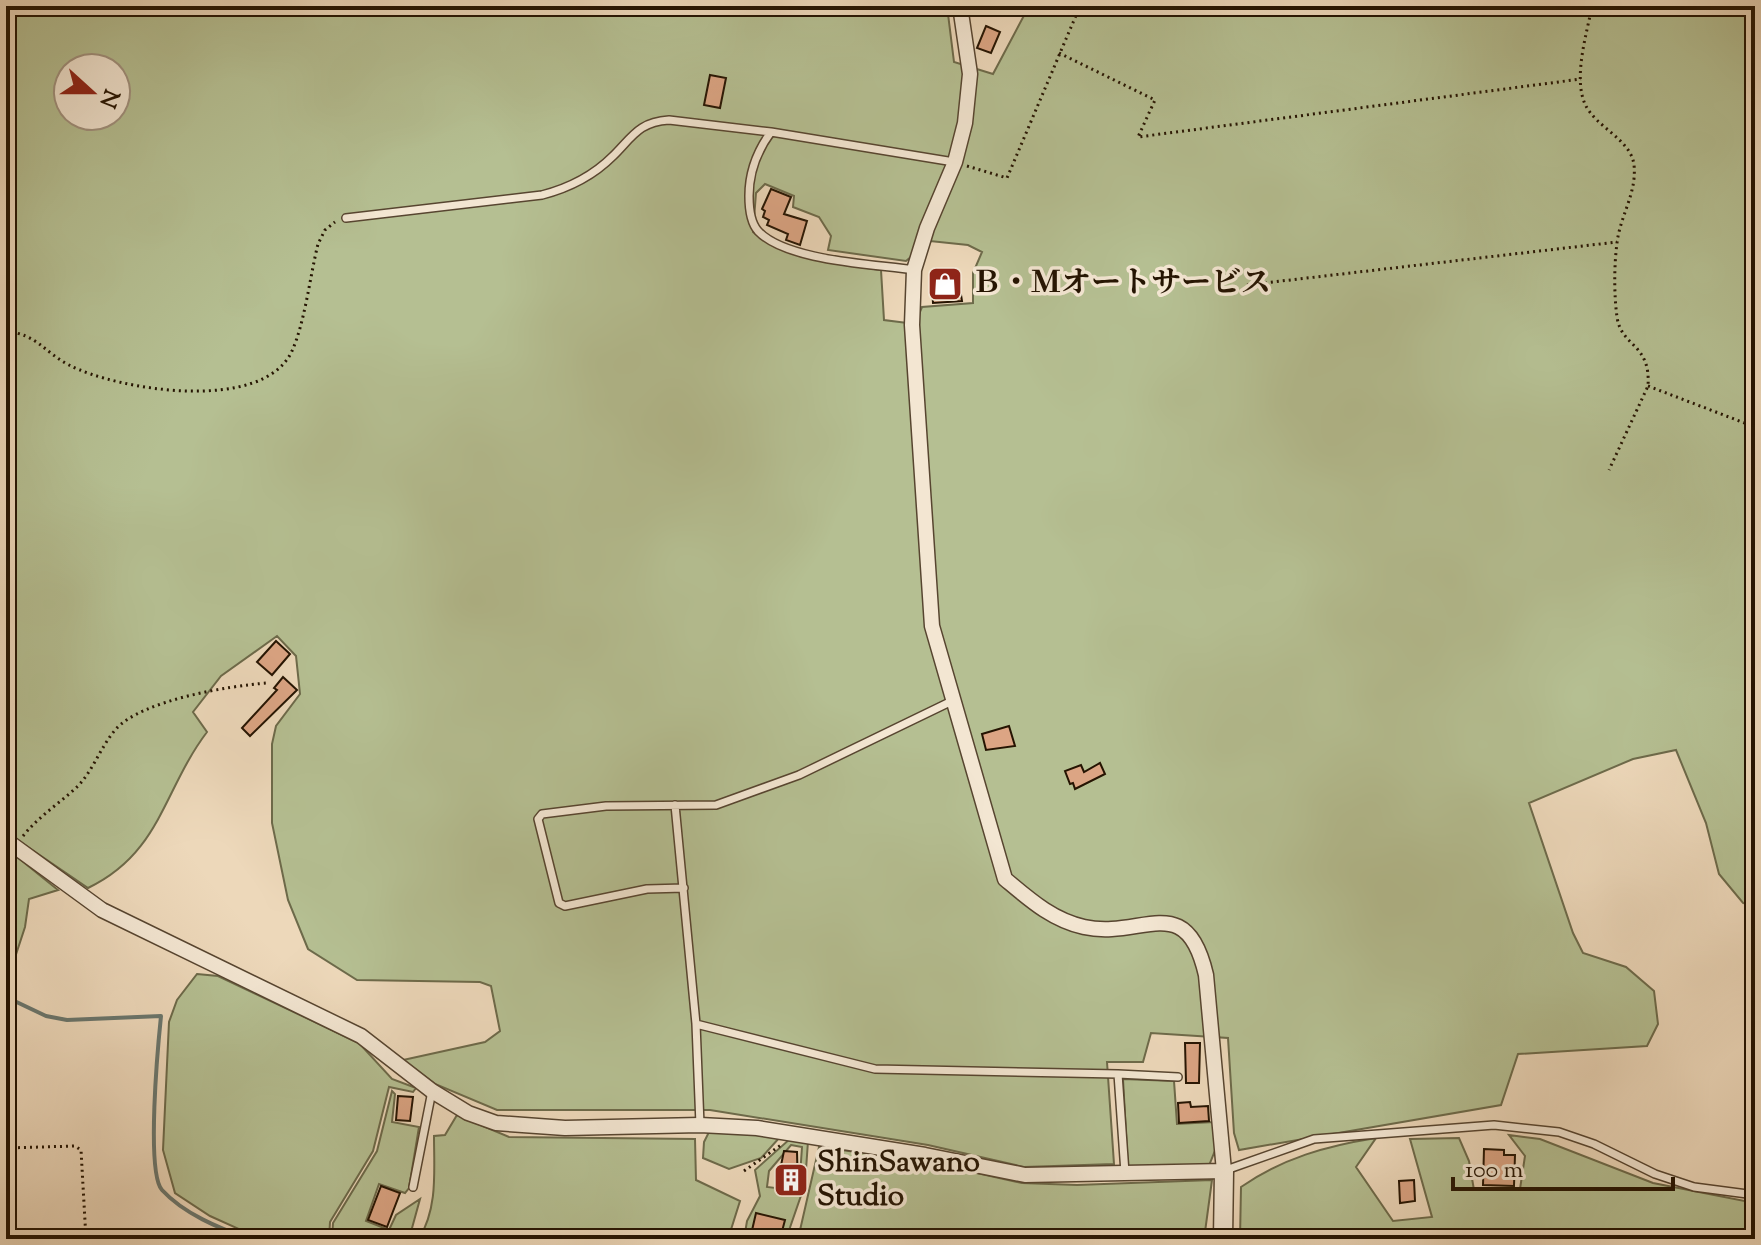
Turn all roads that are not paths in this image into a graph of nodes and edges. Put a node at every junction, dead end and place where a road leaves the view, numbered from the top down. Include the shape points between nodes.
1 (960, 6) edge
2 (771, 132) junction
3 (955, 162) junction
4 (346, 218) road end
5 (914, 270) junction
6 (953, 701) junction
7 (675, 805) junction
8 (10, 843) edge
9 (684, 888) junction
10 (696, 1024) junction
11 (1118, 1074) junction
12 (1178, 1077) dead end
13 (432, 1091) junction
14 (700, 1125) junction
15 (1224, 1171) junction
16 (1125, 1173) junction
17 (413, 1187) dead end
18 (1755, 1195) edge
19 (1223, 1239) edge

1 - 3 street via 970,74
2 - 3 lane
2 - 4 lane via 652,121 635,130 581,181 561,190
2 - 5 lane via 760,146 749,184 757,230 802,253
3 - 5 street
5 - 6 street via 912,325 927,572 932,626
6 - 7 lane via 763,790 716,805
6 - 15 street via 1005,879 1063,921 1087,928 1163,921 1180,925 1193,939 1206,975
7 - 9 lane
7 - 9 lane via 606,806 542,814 538,819 559,903 565,906 647,889
8 - 13 street via 102,910 361,1036
9 - 10 lane
10 - 11 lane via 875,1069
10 - 14 lane
11 - 12 lane
11 - 16 lane
13 - 14 street via 496,1123 565,1128
13 - 17 lane
14 - 16 street via 791,1133 1025,1175
15 - 16 street
15 - 18 lane via 1314,1139 1494,1125 1559,1132 1694,1187
15 - 19 street

